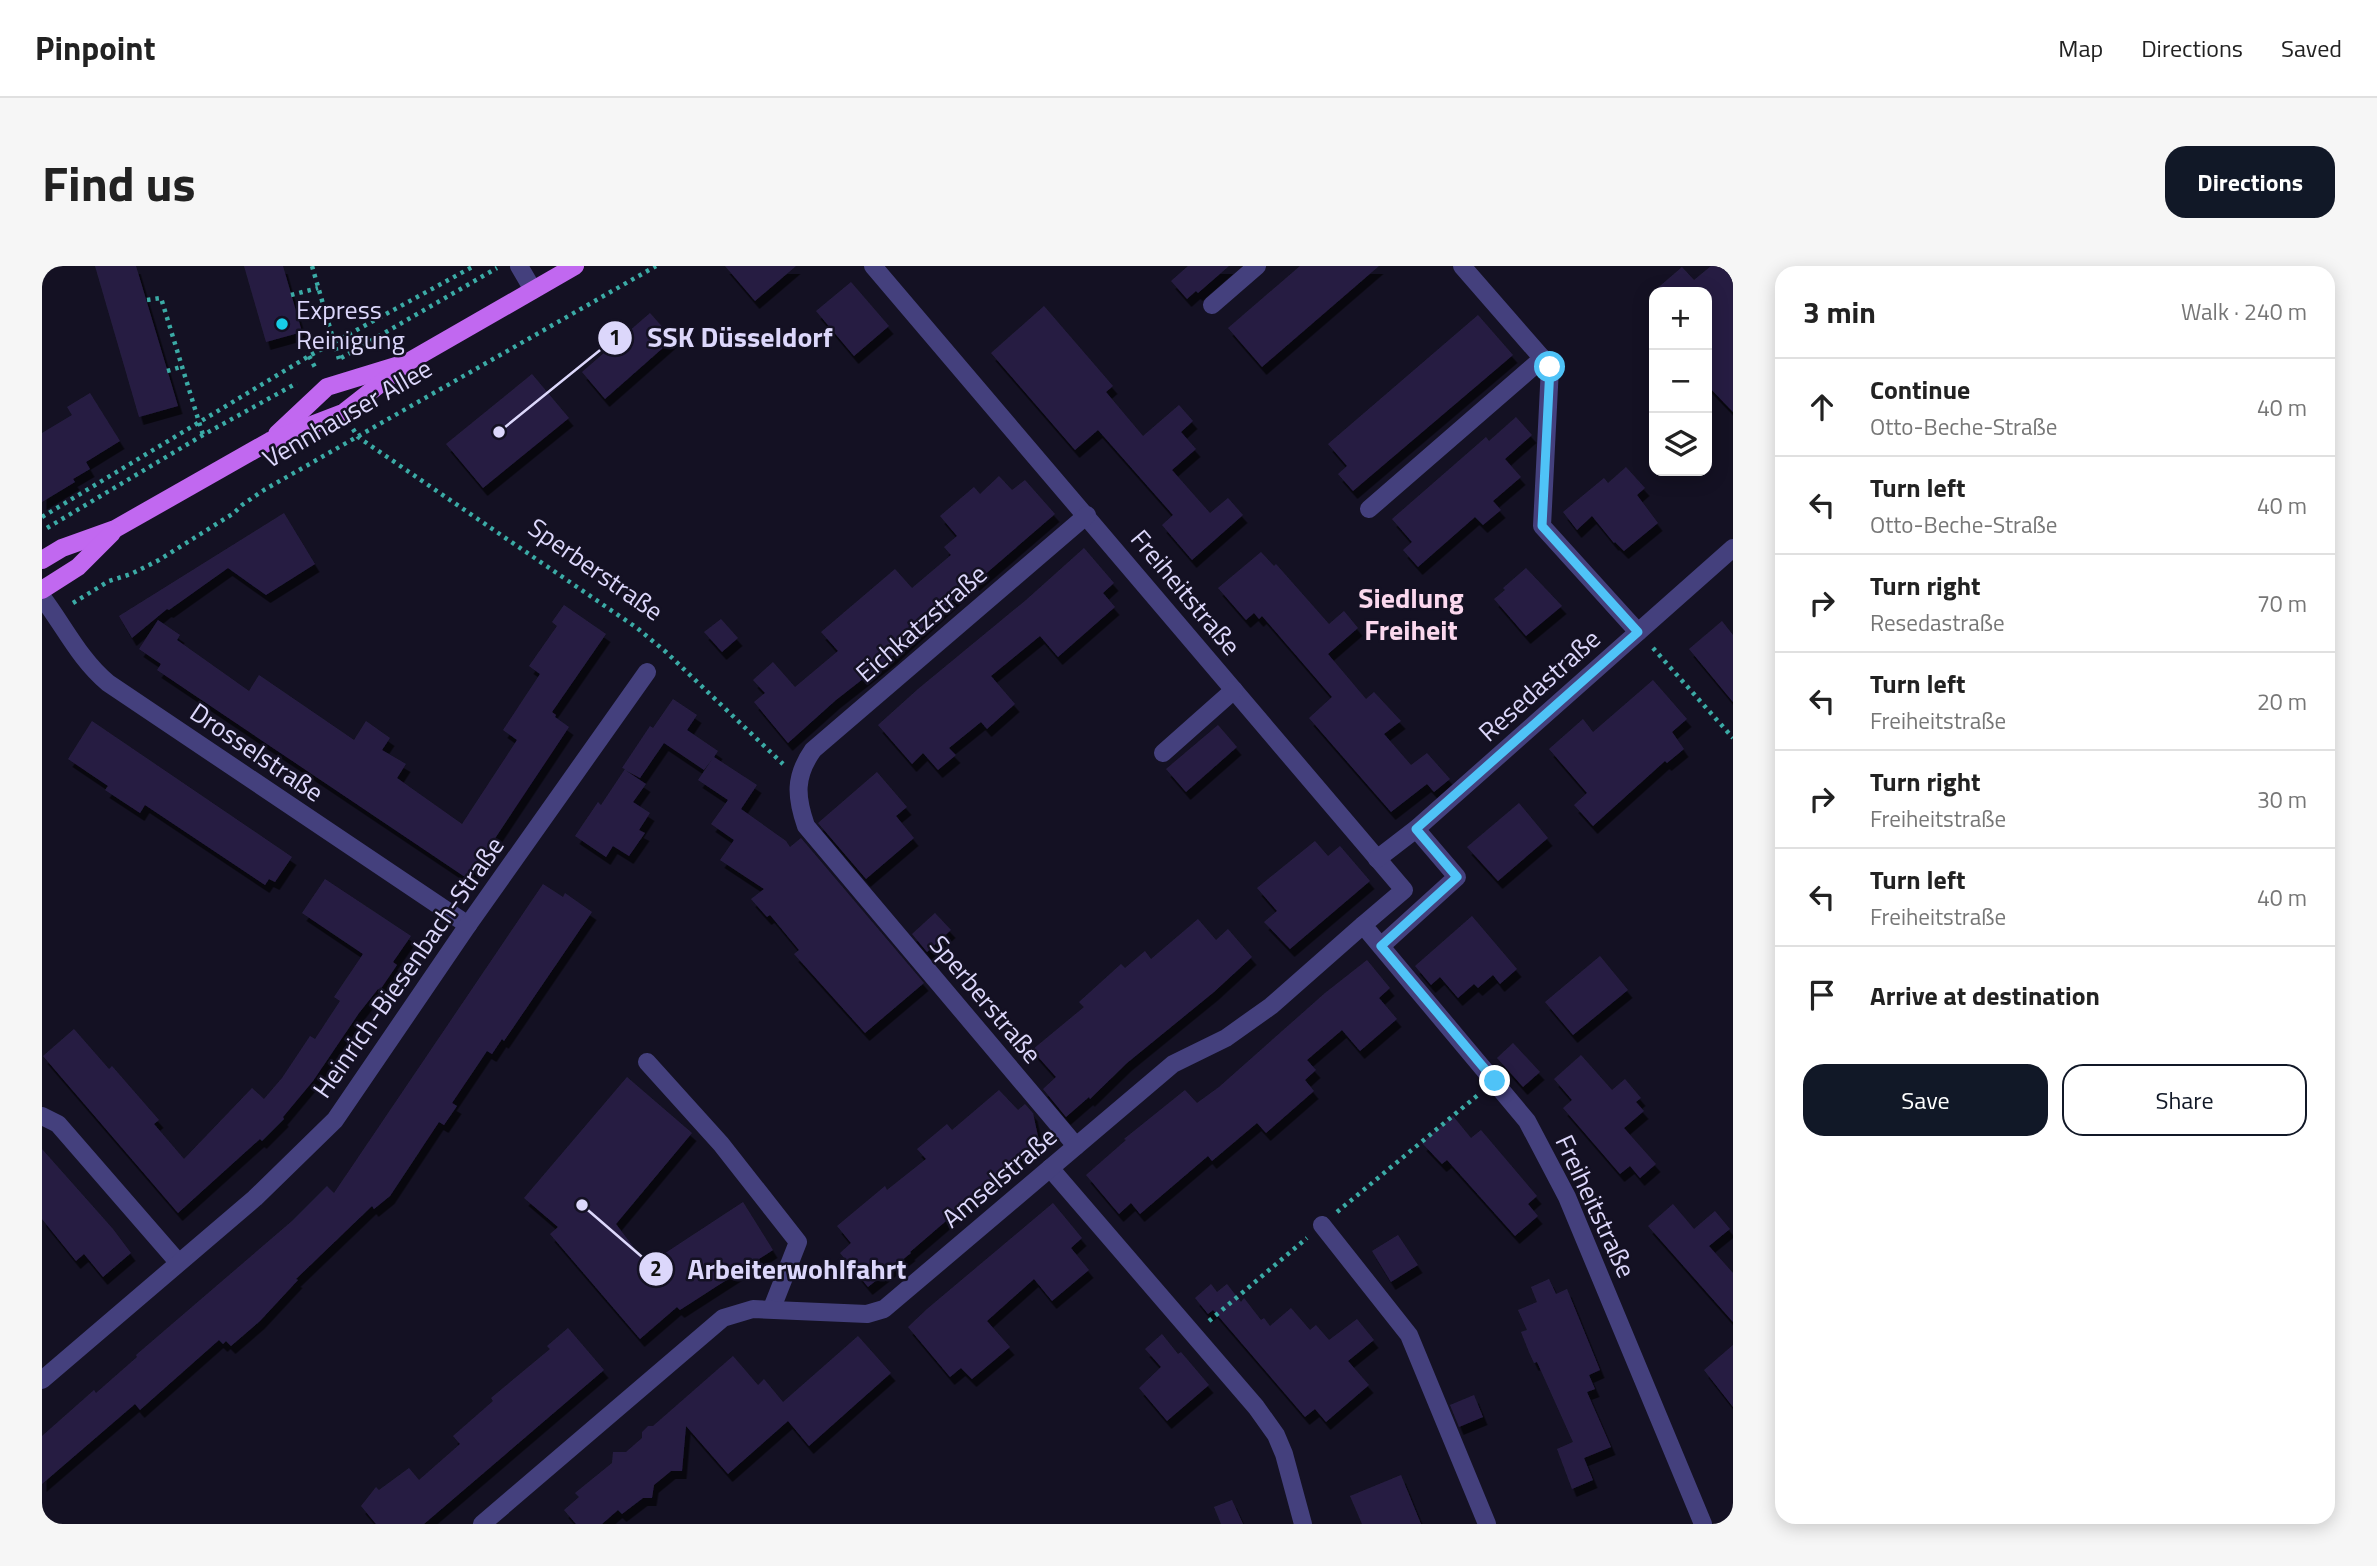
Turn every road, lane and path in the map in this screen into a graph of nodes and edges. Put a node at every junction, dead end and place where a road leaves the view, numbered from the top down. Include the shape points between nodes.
1 (312, 266) edge
2 (474, 266) edge
3 (501, 266) edge
4 (519, 266) edge
5 (575, 266) edge
6 (656, 266) edge
7 (873, 266) edge
8 (1257, 266) edge
9 (1462, 266) edge
10 (318, 288) junction
11 (533, 290) junction
12 (291, 295) dead end
13 (146, 300) dead end
14 (1212, 305) dead end
15 (334, 342) junction
16 (1543, 358) junction
17 (339, 359) junction
18 (408, 362) junction
19 (181, 367) junction
20 (167, 371) dead end
21 (199, 424) junction
22 (203, 435) junction
23 (358, 437) junction
24 (270, 441) junction
25 (1369, 509) dead end
26 (1087, 515) junction
27 (42, 517) edge
28 (115, 529) junction
29 (42, 531) edge
30 (1733, 548) edge
31 (42, 560) edge
32 (42, 590) edge
33 (42, 597) edge
34 (66, 607) dead end
35 (1638, 632) junction
36 (647, 672) dead end
37 (1234, 690) junction
38 (1733, 738) edge
39 (1163, 753) dead end
40 (786, 767) dead end
41 (800, 779) joint
42 (1416, 829) junction
43 (1377, 859) junction
44 (468, 925) junction
45 (1363, 925) junction
46 (1381, 946) junction
47 (648, 1062) dead end
48 (1495, 1081) junction
49 (42, 1116) edge
50 (1076, 1146) junction
51 (1050, 1168) junction
52 (1322, 1226) junction
53 (178, 1262) junction
54 (772, 1308) junction
55 (1194, 1334) junction
56 (42, 1380) edge
57 (482, 1524) edge
58 (1303, 1524) edge
59 (1487, 1524) edge
60 (1703, 1524) edge

1 - 10 path
2 - 15 path
3 - 17 path, Vennhauser Allee
4 - 11 street
5 - 11 main road, Vennhauser Allee
6 - 23 path, Vennhauser Allee
7 - 26 street, Freiheitstraße
8 - 14 street
9 - 16 street
10 - 12 path
10 - 15 path
11 - 18 main road, Vennhauser Allee
13 - 19 path via 161,298
15 - 17 path
15 - 21 path
16 - 25 street
16 - 35 street via 1550,367 1542,526
17 - 22 path, Vennhauser Allee
18 - 24 main road, Vennhauser Allee via 343,413
18 - 24 main road, Vennhauser Allee via 327,387
19 - 20 path
19 - 21 path
21 - 22 path
21 - 27 path
22 - 29 path, Vennhauser Allee
23 - 34 path, Vennhauser Allee via 264,490 164,557 109,581
23 - 40 path, Sperberstraße via 637,628
24 - 28 main road, Vennhauser Allee
26 - 37 street, Freiheitstraße
26 - 41 street, Eichkatzstraße via 813,750
28 - 31 main road, Vennhauser Allee
28 - 32 main road, Vennhauser Allee via 78,567
30 - 35 street, Resedastraße
33 - 44 street, Drosselstraße via 87,663 108,683
35 - 38 path
35 - 42 street, Resedastraße
36 - 44 street, Heinrich-Biesenbach-Straße
37 - 39 street
37 - 43 street, Freiheitstraße
41 - 50 street, Sperberstraße via 797,799 806,825
42 - 43 street, Resedastraße
42 - 46 street via 1457,877
43 - 45 street, Freiheitstraße via 1404,890
44 - 53 street, Heinrich-Biesenbach-Straße via 335,1120 255,1198
45 - 46 street, Freiheitstraße
45 - 50 street, Amselstraße via 1271,1006 1226,1038 1173,1064
46 - 48 street, Freiheitstraße
47 - 54 street via 721,1144 798,1242
48 - 52 path
48 - 60 street, Freiheitstraße via 1527,1121 1567,1197
49 - 53 street via 58,1124
50 - 51 street, Amselstraße
51 - 54 street, Amselstraße via 884,1309 867,1314
51 - 55 street
52 - 55 path
52 - 59 street via 1409,1335
53 - 56 street, Heinrich-Biesenbach-Straße
54 - 57 street, Amselstraße via 754,1308 723,1318
55 - 58 street via 1276,1435

